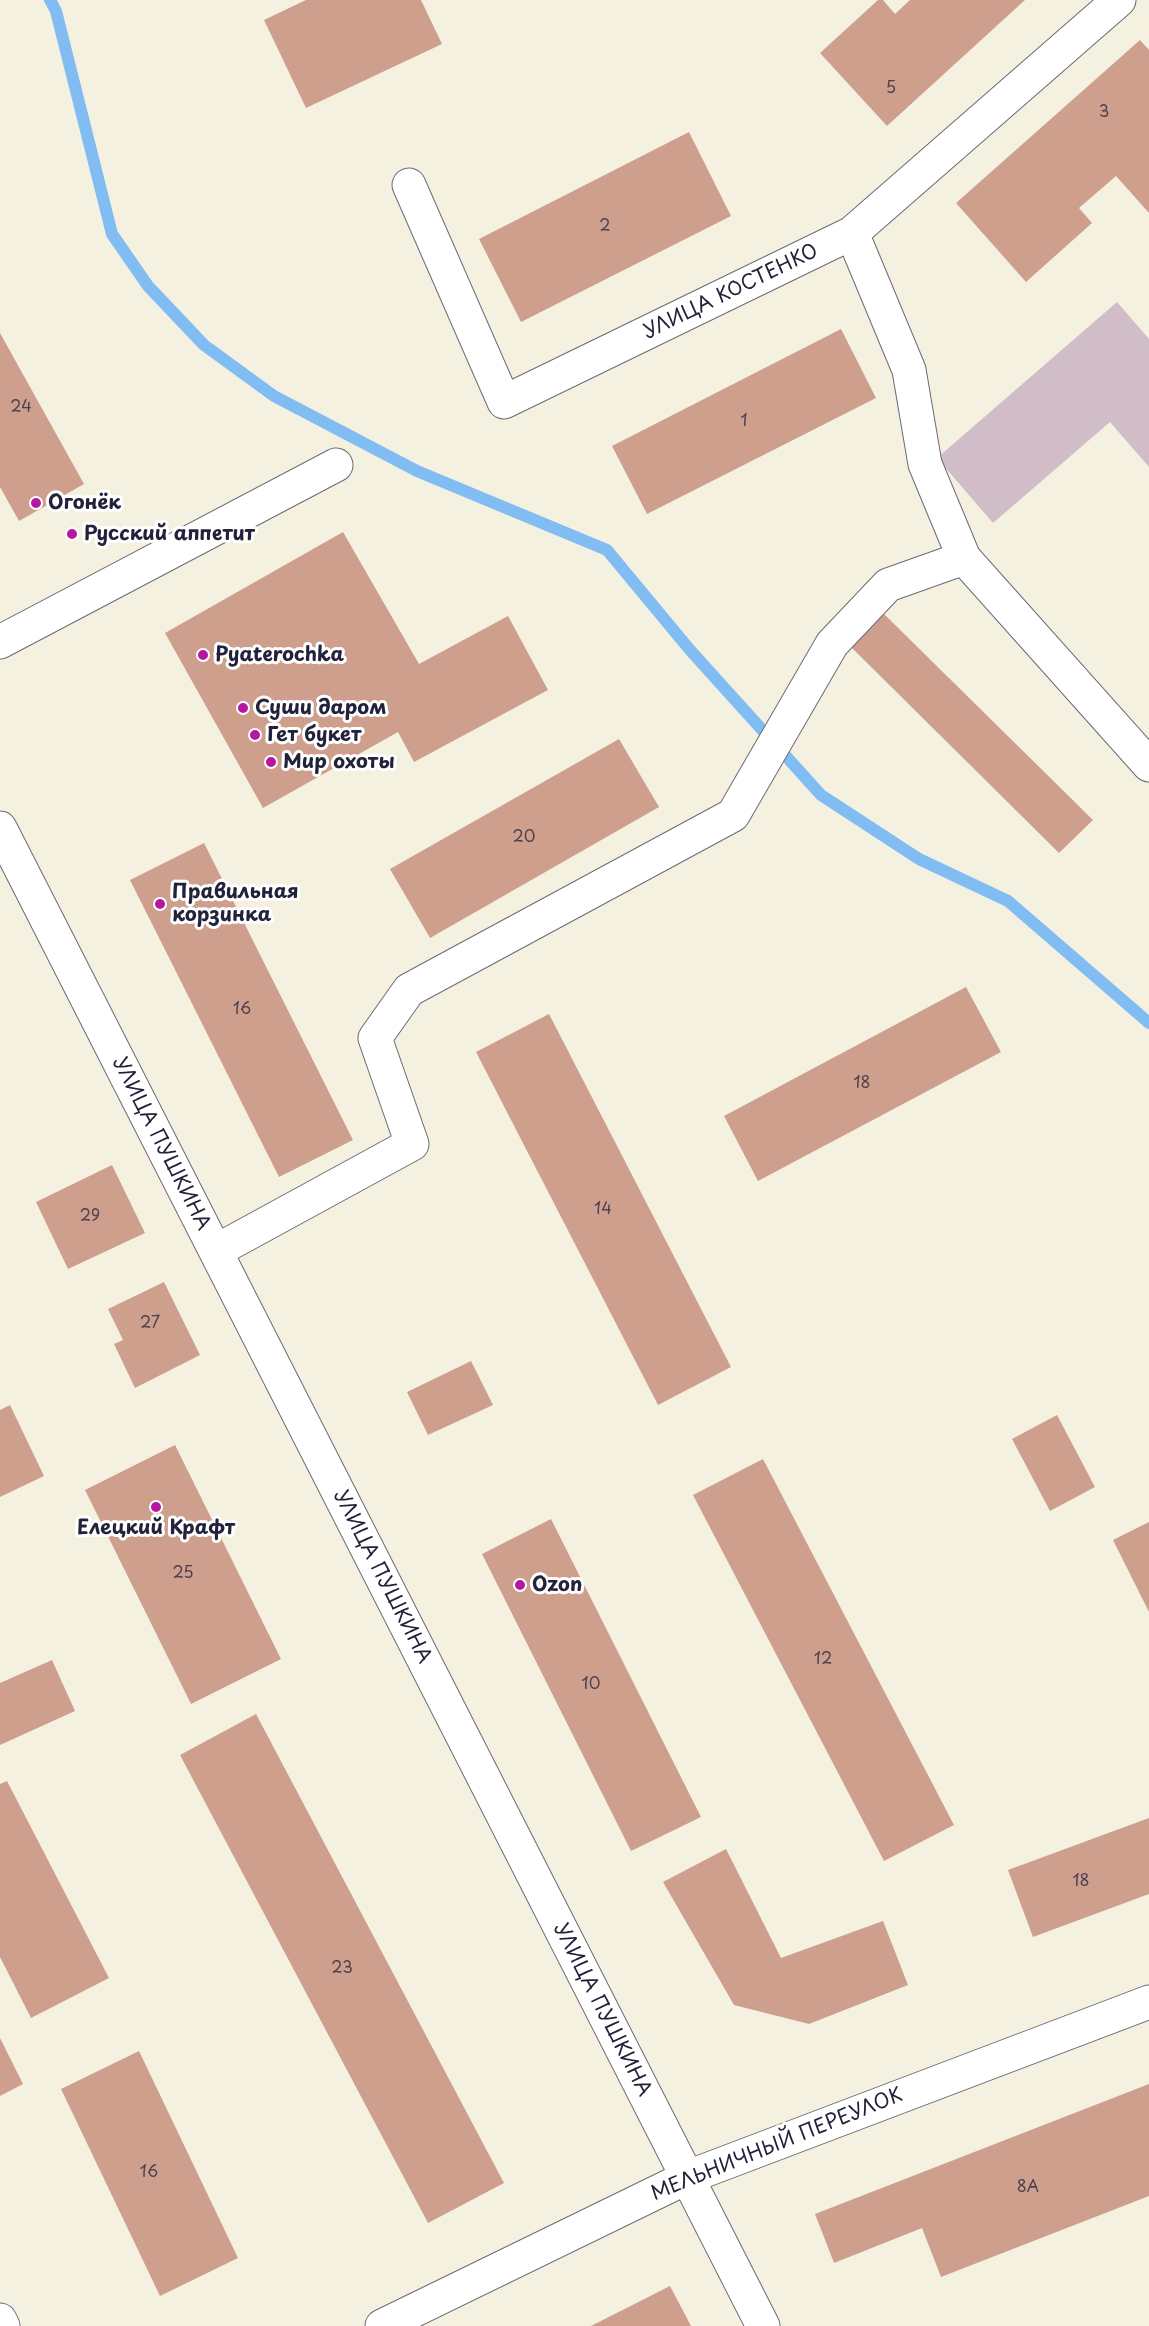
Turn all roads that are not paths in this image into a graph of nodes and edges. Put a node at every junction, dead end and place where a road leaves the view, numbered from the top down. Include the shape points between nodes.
1 (1119, 0) edge
2 (409, 185) dead end
3 (852, 234) junction
4 (336, 465) dead end
5 (964, 558) junction
6 (0, 642) edge
7 (1149, 765) edge
8 (0, 828) edge
9 (216, 1251) junction
10 (1149, 2002) edge
11 (688, 2177) junction
12 (0, 2320) edge
13 (3, 2326) edge
14 (382, 2326) edge
15 (763, 2326) edge

1 - 3 street, УЛИЦА КОСТЕНКО
2 - 3 street, УЛИЦА КОСТЕНКО via 504,402
3 - 5 street via 909,370 925,464
4 - 6 street
5 - 7 street
5 - 9 street via 888,585 832,644 733,815 409,990 375,1038 412,1144
8 - 9 street, УЛИЦА ПУШКИНА
9 - 11 street, УЛИЦА ПУШКИНА
10 - 11 street, МЕЛЬНИЧНЫЙ ПЕРЕУЛОК
11 - 14 street, МЕЛЬНИЧНЫЙ ПЕРЕУЛОК
11 - 15 street, УЛИЦА ПУШКИНА
12 - 13 street

